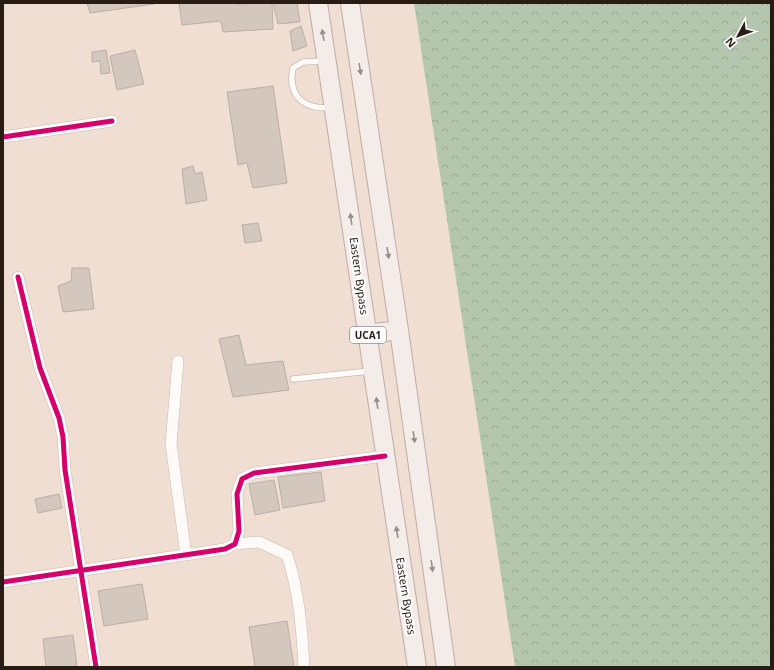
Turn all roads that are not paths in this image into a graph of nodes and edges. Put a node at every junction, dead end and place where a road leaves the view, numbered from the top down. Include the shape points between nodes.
1 (318, 3) edge
2 (350, 3) edge
3 (327, 60) junction
4 (334, 106) junction
5 (112, 121) dead end
6 (3, 137) edge
7 (18, 277) dead end
8 (399, 330) junction
9 (367, 334) junction
10 (178, 361) dead end
11 (372, 370) junction
12 (293, 379) dead end
13 (385, 456) junction
14 (235, 544) junction
15 (186, 555) junction
16 (80, 570) junction
17 (3, 582) edge
18 (96, 667) edge
19 (304, 667) edge
20 (417, 667) edge
21 (446, 667) edge

3 -> 1 main road, Eastern Bypass / UCA1
2 -> 8 main road, UCA1
3 - 4 main road, Eastern Bypass / UCA1
3 - 4 lane via 303,62 293,68 291,77 293,90 302,103 320,109
9 -> 4 main road, Eastern Bypass / UCA1
5 - 6 street
7 - 16 street via 40,368 54,402 63,437 65,470
8 - 9 main road
8 -> 21 main road, UCA1
9 - 11 main road, Eastern Bypass / UCA1
10 - 15 street via 171,444
11 - 12 lane
13 -> 11 main road, Eastern Bypass / UCA1
13 - 14 street via 254,473 242,479 237,494 239,531
20 -> 13 main road, Eastern Bypass / UCA1
14 - 15 street via 225,550
14 - 19 street via 259,542 287,555 301,615
15 - 16 street
16 - 17 street
16 - 18 street

